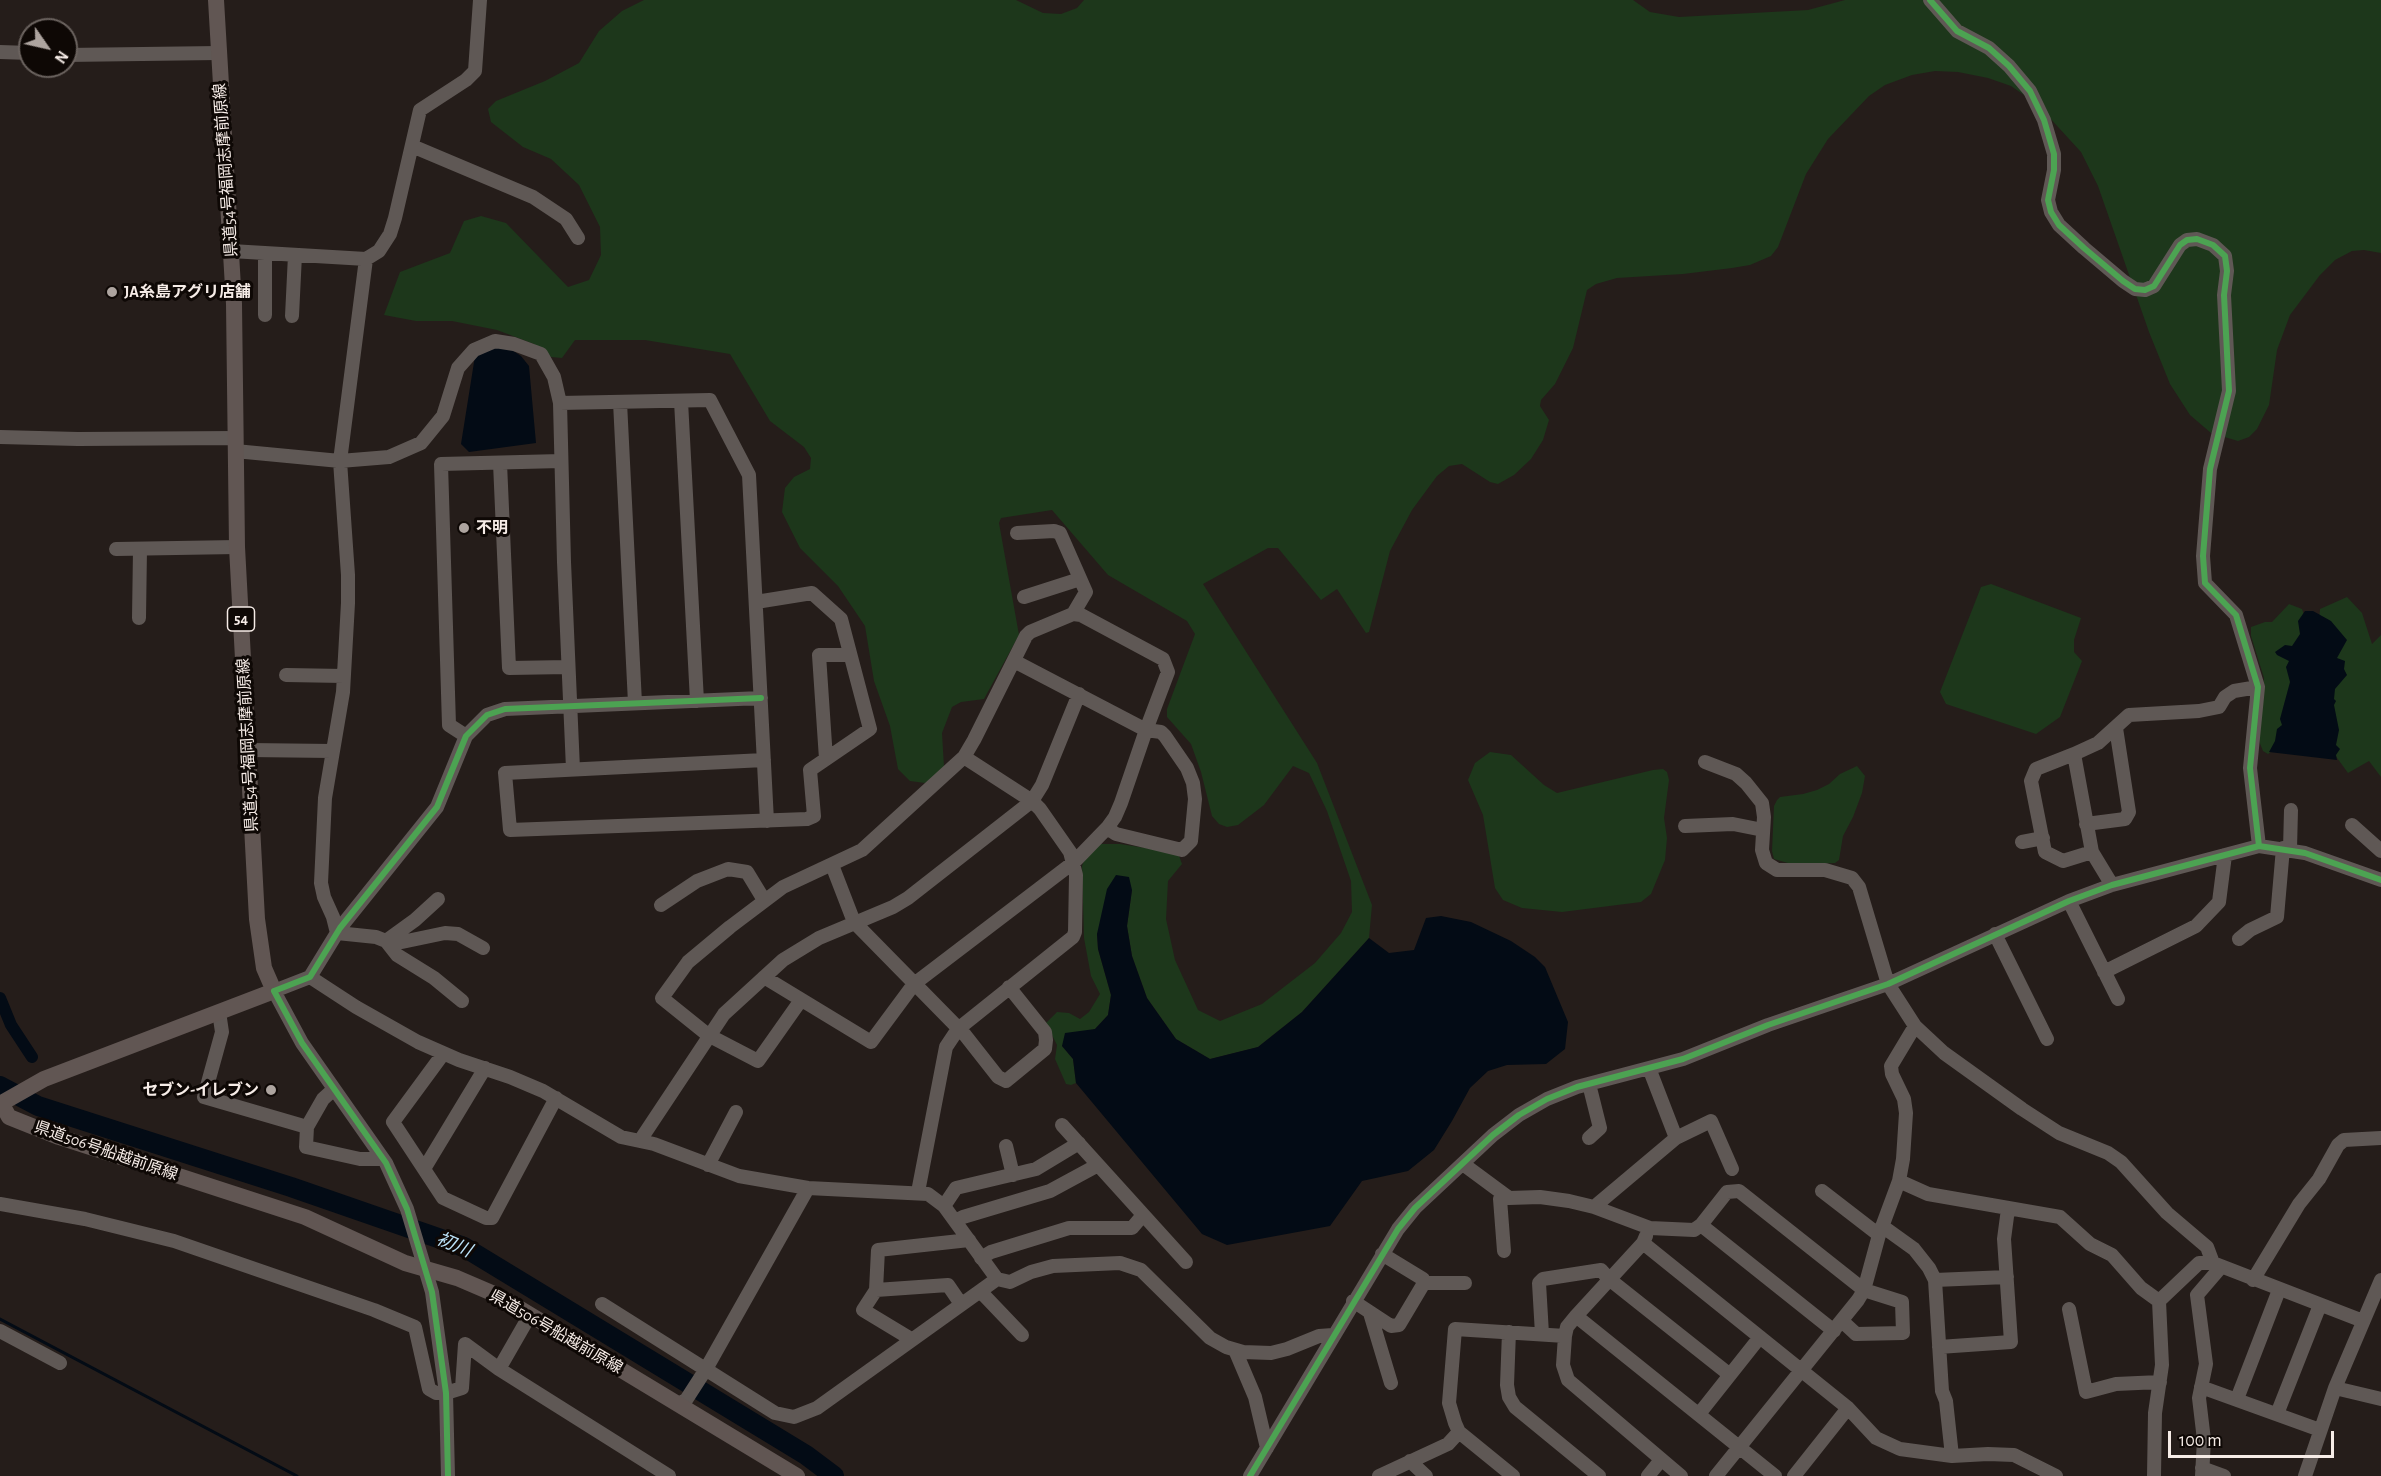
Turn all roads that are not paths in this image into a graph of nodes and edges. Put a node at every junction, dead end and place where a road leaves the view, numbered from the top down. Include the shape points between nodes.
1 (216, 0) edge
2 (480, 0) edge
3 (1930, 0) edge
4 (0, 52) edge
5 (18, 53) edge
6 (218, 53) junction
7 (78, 55) edge
8 (412, 146) junction
9 (578, 238) dead end
10 (231, 251) junction
11 (265, 253) junction
12 (295, 255) junction
13 (366, 259) junction
14 (265, 315) dead end
15 (292, 316) dead end
16 (681, 400) junction
17 (560, 402) junction
18 (620, 402) junction
19 (0, 437) edge
20 (235, 445) junction
21 (340, 461) junction
22 (561, 461) junction
23 (500, 462) junction
24 (1017, 533) dead end
25 (237, 547) junction
26 (116, 549) dead end
27 (140, 549) junction
28 (1080, 579) junction
29 (1024, 597) dead end
30 (756, 602) junction
31 (1073, 614) junction
32 (139, 618) dead end
33 (850, 655) junction
34 (1014, 661) junction
35 (568, 667) junction
36 (286, 675) dead end
37 (344, 676) junction
38 (2258, 687) junction
39 (1079, 694) junction
40 (760, 698) junction
41 (697, 700) junction
42 (635, 703) junction
43 (570, 706) junction
44 (2116, 728) junction
45 (1146, 730) junction
46 (466, 735) junction
47 (249, 750) junction
48 (332, 751) junction
49 (2074, 754) junction
50 (964, 757) junction
51 (826, 759) junction
52 (764, 760) junction
53 (1705, 762) dead end
54 (573, 769) junction
55 (1032, 801) junction
56 (2291, 810) dead end
57 (767, 821) junction
58 (2086, 824) junction
59 (2352, 825) dead end
60 (1685, 826) dead end
61 (1107, 828) junction
62 (1763, 830) junction
63 (2043, 838) junction
64 (2022, 842) dead end
65 (2259, 846) junction
66 (2286, 849) junction
67 (2381, 851) edge
68 (2092, 852) junction
69 (2225, 855) junction
70 (1074, 862) junction
71 (832, 865) junction
72 (2381, 879) edge
73 (2112, 885) junction
74 (438, 899) dead end
75 (764, 900) junction
76 (2069, 900) junction
77 (661, 906) dead end
78 (854, 922) junction
79 (337, 933) junction
80 (1995, 934) junction
81 (2239, 939) dead end
82 (386, 942) junction
83 (483, 948) dead end
84 (2104, 972) junction
85 (310, 977) junction
86 (764, 977) junction
87 (914, 984) junction
88 (1888, 984) junction
89 (1009, 987) junction
90 (273, 991) junction
91 (2118, 999) dead end
92 (801, 1000) junction
93 (462, 1001) dead end
94 (219, 1012) junction
95 (1915, 1026) junction
96 (958, 1029) junction
97 (708, 1035) junction
98 (2047, 1039) dead end
99 (443, 1054) junction
100 (485, 1068) junction
101 (1649, 1068) junction
102 (1589, 1084) junction
103 (334, 1089) junction
104 (556, 1098) junction
105 (0, 1104) edge
106 (736, 1112) dead end
107 (1062, 1125) dead end
108 (307, 1127) junction
109 (1676, 1137) junction
110 (1589, 1138) dead end
111 (2381, 1138) edge
112 (641, 1139) junction
113 (1079, 1143) junction
114 (1006, 1146) dead end
115 (384, 1161) junction
116 (1462, 1164) junction
117 (708, 1165) junction
118 (1098, 1165) junction
119 (424, 1169) junction
120 (1732, 1169) dead end
121 (1013, 1175) junction
122 (1899, 1181) junction
123 (808, 1188) junction
124 (1822, 1191) dead end
125 (918, 1192) junction
126 (1502, 1194) junction
127 (0, 1204) edge
128 (944, 1206) junction
129 (1594, 1207) junction
130 (2008, 1209) junction
131 (1143, 1215) junction
132 (955, 1221) junction
133 (1701, 1225) junction
134 (1650, 1228) junction
135 (1881, 1231) junction
136 (969, 1240) junction
137 (1643, 1243) junction
138 (1504, 1251) dead end
139 (1382, 1254) junction
140 (981, 1258) junction
141 (423, 1262) junction
142 (1186, 1262) dead end
143 (2217, 1265) junction
144 (2007, 1277) junction
145 (997, 1279) junction
146 (1609, 1279) junction
147 (1935, 1280) junction
148 (2253, 1280) junction
149 (2381, 1280) edge
150 (1424, 1283) junction
151 (1466, 1283) dead end
152 (876, 1290) junction
153 (1864, 1290) junction
154 (2279, 1290) junction
155 (980, 1291) junction
156 (1353, 1301) junction
157 (2159, 1301) junction
158 (602, 1304) dead end
159 (961, 1304) junction
160 (2320, 1305) junction
161 (2069, 1309) dead end
162 (1370, 1313) junction
163 (531, 1315) junction
164 (1576, 1316) junction
165 (2363, 1321) junction
166 (1838, 1326) junction
167 (0, 1330) edge
168 (1509, 1332) junction
169 (1542, 1334) junction
170 (1022, 1335) dead end
171 (1333, 1335) junction
172 (1565, 1336) junction
173 (1760, 1337) junction
174 (910, 1340) junction
175 (1939, 1347) junction
176 (1235, 1350) junction
177 (60, 1362) dead end
178 (499, 1369) junction
179 (1802, 1370) junction
180 (705, 1371) junction
181 (1730, 1375) junction
182 (2160, 1382) junction
183 (1391, 1383) dead end
184 (2201, 1387) junction
185 (2335, 1388) junction
186 (446, 1393) junction
187 (2236, 1399) junction
188 (2381, 1399) edge
189 (682, 1402) junction
190 (1848, 1408) junction
191 (1699, 1414) junction
192 (2277, 1414) junction
193 (2320, 1430) junction
194 (1460, 1432) junction
195 (1740, 1447) junction
196 (1267, 1448) junction
197 (1952, 1456) junction
198 (1661, 1460) junction
199 (1410, 1461) junction
200 (2202, 1472) edge
201 (1768, 1474) edge
202 (1253, 1475) edge
203 (448, 1476) edge
204 (669, 1476) edge
205 (797, 1476) edge
206 (1379, 1476) edge
207 (1426, 1476) edge
208 (1514, 1476) edge
209 (1599, 1476) edge
210 (1648, 1476) edge
211 (1681, 1476) edge
212 (1716, 1476) edge
213 (1794, 1476) edge
214 (2056, 1476) edge
215 (2154, 1476) edge
216 (2223, 1476) edge
217 (2305, 1476) edge

1 - 6 main road, 県道54号福岡志摩前原線 / 54
2 - 8 street via 475,71 420,110
3 - 38 street via 1957,31 1989,48 2030,91 2054,154 2051,212 2084,248 2123,281 2145,290 2154,286 2187,240 2213,245 2224,256 2229,392 2210,469 2203,556 2205,583 2236,615
4 - 5 street
6 - 7 street
6 - 10 main road, 県道54号福岡志摩前原線 / 54
8 - 9 street via 533,196 566,219
8 - 13 street via 390,234 379,251
10 - 11 street
10 - 20 main road, 県道54号福岡志摩前原線 / 54
11 - 12 street
11 - 14 street
12 - 13 street
12 - 15 street
13 - 21 street
16 - 18 street
16 - 30 street via 710,400 749,475
16 - 41 street
17 - 18 street
17 - 21 street via 554,377 541,354 495,341 474,350 458,368 443,416 421,443 389,457
17 - 22 street
18 - 42 street
19 - 20 street
20 - 21 street
20 - 25 main road, 県道54号福岡志摩前原線 / 54
21 - 37 street via 348,575
22 - 23 street
22 - 35 street
23 - 35 street via 509,668
23 - 46 street via 441,464 449,725
24 - 28 street via 1060,533
25 - 27 street
25 - 47 main road, 県道54号福岡志摩前原線 / 54
26 - 27 street
27 - 32 street
28 - 29 street
28 - 31 street via 1086,591
30 - 33 street via 812,593 841,619
30 - 40 street
31 - 34 street via 1030,632
31 - 45 street via 1163,659 1167,665 1168,672
33 - 51 street via 870,729
33 - 51 street via 819,655
34 - 39 street
34 - 50 street
35 - 43 street
36 - 37 street
37 - 48 street
38 - 44 street via 2235,692 2209,709 2129,715
38 - 65 street via 2250,768
39 - 45 street
39 - 55 street
40 - 41 street
40 - 52 street
41 - 42 street
42 - 43 street
43 - 46 street via 505,708 487,715
43 - 54 street
44 - 49 street via 2098,743
44 - 58 street via 2129,812 2125,819
45 - 61 street via 1121,803
45 - 61 street via 1166,736 1187,768 1195,799 1191,841 1182,850 1116,834
46 - 79 street via 437,807
47 - 48 street
47 - 90 main road, 県道54号福岡志摩前原線 / 54 via 257,919 264,968
48 - 79 street via 325,798 321,883
49 - 58 street
49 - 63 street via 2036,769 2031,781
50 - 55 street
50 - 71 street via 871,843
51 - 57 street via 810,770 814,816
52 - 54 street
52 - 57 street
53 - 62 street via 1736,774 1746,783 1762,802
54 - 57 street via 505,772 510,830
55 - 70 street
55 - 78 street via 908,898
56 - 66 street
58 - 68 street
59 - 67 street
60 - 62 street via 1733,824
61 - 70 street
62 - 88 street via 1766,863 1777,870 1825,870 1852,878 1859,887
63 - 64 street
63 - 68 street via 2045,852 2063,861
65 - 66 street
65 - 69 street
66 - 72 street
66 - 81 street via 2277,917
68 - 73 street
69 - 73 street
69 - 84 street via 2219,902 2196,926
70 - 87 street
70 - 89 street via 1073,937
71 - 75 street
71 - 78 street
73 - 76 street
74 - 82 street
75 - 77 street via 747,872 728,869 697,881
75 - 97 street via 688,962 662,998
76 - 80 street
76 - 84 street
78 - 86 street via 797,950
78 - 87 street
79 - 82 street via 376,937
79 - 85 street
80 - 88 street
80 - 98 street
82 - 83 street via 445,933 458,934
82 - 93 street via 397,955
84 - 91 street
85 - 90 street
85 - 99 street
86 - 92 street
86 - 97 street via 724,1014
87 - 92 street via 871,1042
87 - 96 street
88 - 95 street
88 - 101 street
89 - 96 street
89 - 96 street via 1045,1032 1046,1040 1045,1048 1006,1081 998,1077
90 - 94 main road
90 - 103 street
92 - 97 street via 758,1061
94 - 105 main road via 44,1079
94 - 108 street via 222,1032 204,1097
95 - 122 street via 1892,1066 1905,1099 1906,1113
95 - 143 street via 1944,1053 2022,1109 2059,1133 2121,1162 2168,1213 2207,1247
96 - 125 street via 943,1054
97 - 112 street
99 - 100 street
99 - 119 street via 393,1122
100 - 104 street
100 - 119 street
101 - 102 street
101 - 109 street
102 - 110 street via 1600,1128
102 - 116 street via 1547,1099 1519,1115
103 - 108 street via 323,1099
103 - 115 street
104 - 112 street via 621,1137
104 - 119 street via 492,1218 443,1198
105 - 141 main road, 県道506号船越前原線 via 9,1117 59,1137 305,1217 405,1263
106 - 117 street
107 - 113 street
108 - 115 street via 306,1147
109 - 120 street via 1712,1121
109 - 129 street
111 - 148 street via 2344,1140 2338,1144
112 - 117 street
113 - 118 street
113 - 121 street via 1036,1168
114 - 121 street
115 - 141 street via 407,1209
116 - 126 street
116 - 139 street via 1415,1208
117 - 123 street via 739,1176
118 - 131 street
118 - 132 street via 1050,1191
121 - 128 street via 956,1188
122 - 130 street via 1928,1194
122 - 135 street
123 - 125 street
123 - 180 street
124 - 135 street
125 - 128 street
126 - 129 street
126 - 138 street
127 - 186 street via 174,1240 415,1327 429,1389
128 - 132 street
129 - 134 street
130 - 144 street via 2004,1239
130 - 157 street via 2054,1214 2066,1220 2090,1244 2112,1255 2141,1288
131 - 140 street via 1132,1228 1069,1228
131 - 142 street
132 - 136 street
133 - 134 street via 1688,1231
133 - 153 street via 1727,1192 1739,1191
133 - 166 street
134 - 137 street
135 - 147 street via 1914,1249
135 - 153 street
136 - 140 street
136 - 152 street via 878,1250
137 - 146 street
137 - 173 street
139 - 150 street
139 - 156 street
140 - 145 street
141 - 163 main road, 県道506号船越前原線
141 - 186 street via 432,1292
143 - 148 street
143 - 157 street via 2199,1263
143 - 184 street via 2197,1295 2206,1364
144 - 147 street
144 - 175 street via 2012,1341
145 - 155 street
145 - 176 street via 1010,1282 1030,1272 1071,1264 1130,1265 1148,1276 1210,1338
146 - 164 street
146 - 169 street via 1601,1270 1539,1283
146 - 181 street
147 - 175 street
148 - 154 street
149 - 165 street
150 - 151 street
150 - 162 street via 1399,1325 1391,1326
152 - 159 street via 948,1285
152 - 174 street via 863,1310
153 - 166 street
153 - 166 street via 1902,1302 1903,1333 1856,1334
154 - 160 street
154 - 187 street
155 - 159 street
155 - 170 street
156 - 162 street
156 - 171 street
157 - 182 street
158 - 180 street
159 - 174 street
160 - 165 street
160 - 192 street
161 - 182 street via 2086,1392 2116,1384
162 - 183 street
163 - 178 street
163 - 189 main road, 県道506号船越前原線
164 - 172 street
164 - 191 street
165 - 185 street
166 - 179 street
167 - 177 street
168 - 169 street
168 - 194 street via 1455,1329 1449,1403
168 - 209 street via 1507,1385 1515,1407
169 - 172 street
171 - 176 street via 1319,1336 1272,1353
171 - 196 street
172 - 198 street via 1563,1365 1568,1380
173 - 179 street
173 - 181 street
174 - 180 street via 817,1408 794,1417 775,1413
175 - 197 street
176 - 196 street via 1256,1397
178 - 186 street via 465,1344 462,1388
178 - 204 street
179 - 190 street
179 - 195 street
180 - 189 street
181 - 191 street
182 - 215 street via 2155,1413
184 - 187 street
184 - 200 street
185 - 188 street
185 - 193 street
186 - 203 street
187 - 192 street
189 - 205 main road, 県道506号船越前原線
190 - 197 street via 1876,1438 1899,1449
190 - 213 street
191 - 195 street
192 - 193 street
193 - 217 street
194 - 199 street via 1448,1444
194 - 208 street
195 - 201 street
195 - 212 street
196 - 202 street
197 - 214 street via 2014,1455
198 - 210 street
198 - 211 street
199 - 206 street
199 - 207 street
200 - 216 street

